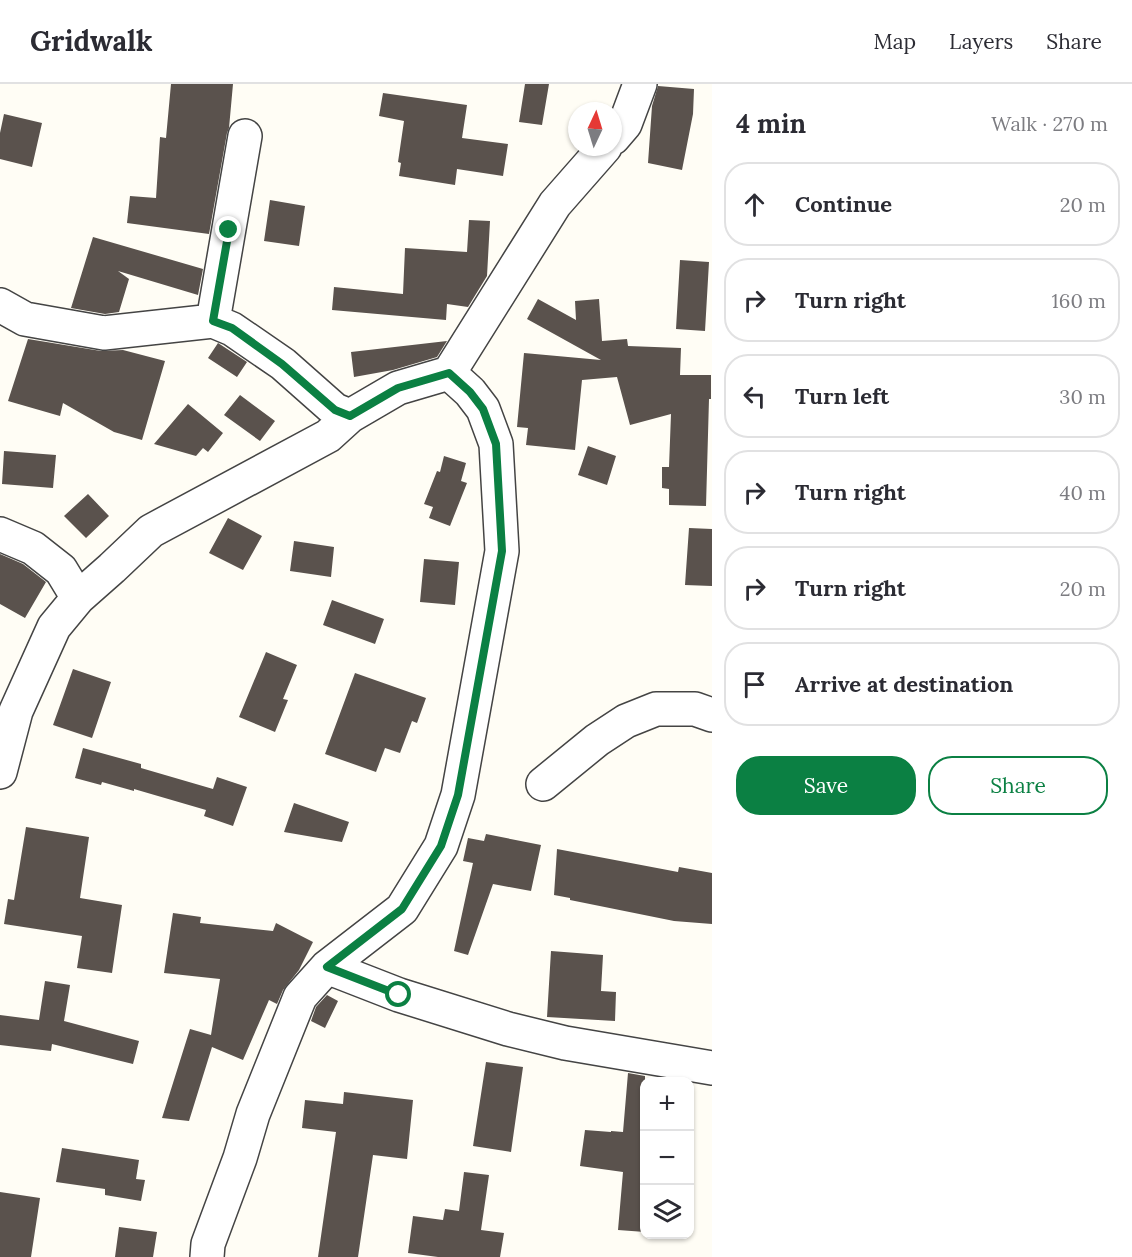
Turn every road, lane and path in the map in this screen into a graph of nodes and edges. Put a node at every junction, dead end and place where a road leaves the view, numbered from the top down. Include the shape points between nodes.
1 (640, 84) edge
2 (622, 128) edge
3 (245, 136) dead end
4 (597, 156) edge
5 (0, 305) edge
6 (213, 321) junction
7 (449, 373) junction
8 (350, 416) junction
9 (0, 534) edge
10 (78, 598) junction
11 (712, 715) edge
12 (0, 772) edge
13 (543, 784) dead end
14 (327, 967) junction
15 (712, 1068) edge
16 (207, 1257) edge

1 - 2 street
3 - 6 street
4 - 7 street via 555,204
5 - 6 street via 25,319 104,333
6 - 8 street via 232,328 335,410
7 - 8 street via 398,388
7 - 14 street via 483,409 496,444 502,551 458,795 441,846 402,909
8 - 10 street via 328,436 151,531
9 - 10 street via 33,548 61,570
10 - 12 street via 54,627 16,711
11 - 13 street via 695,709 656,709 626,721
14 - 15 street via 399,995 508,1029 565,1043
14 - 16 street via 300,997 253,1114 208,1244

